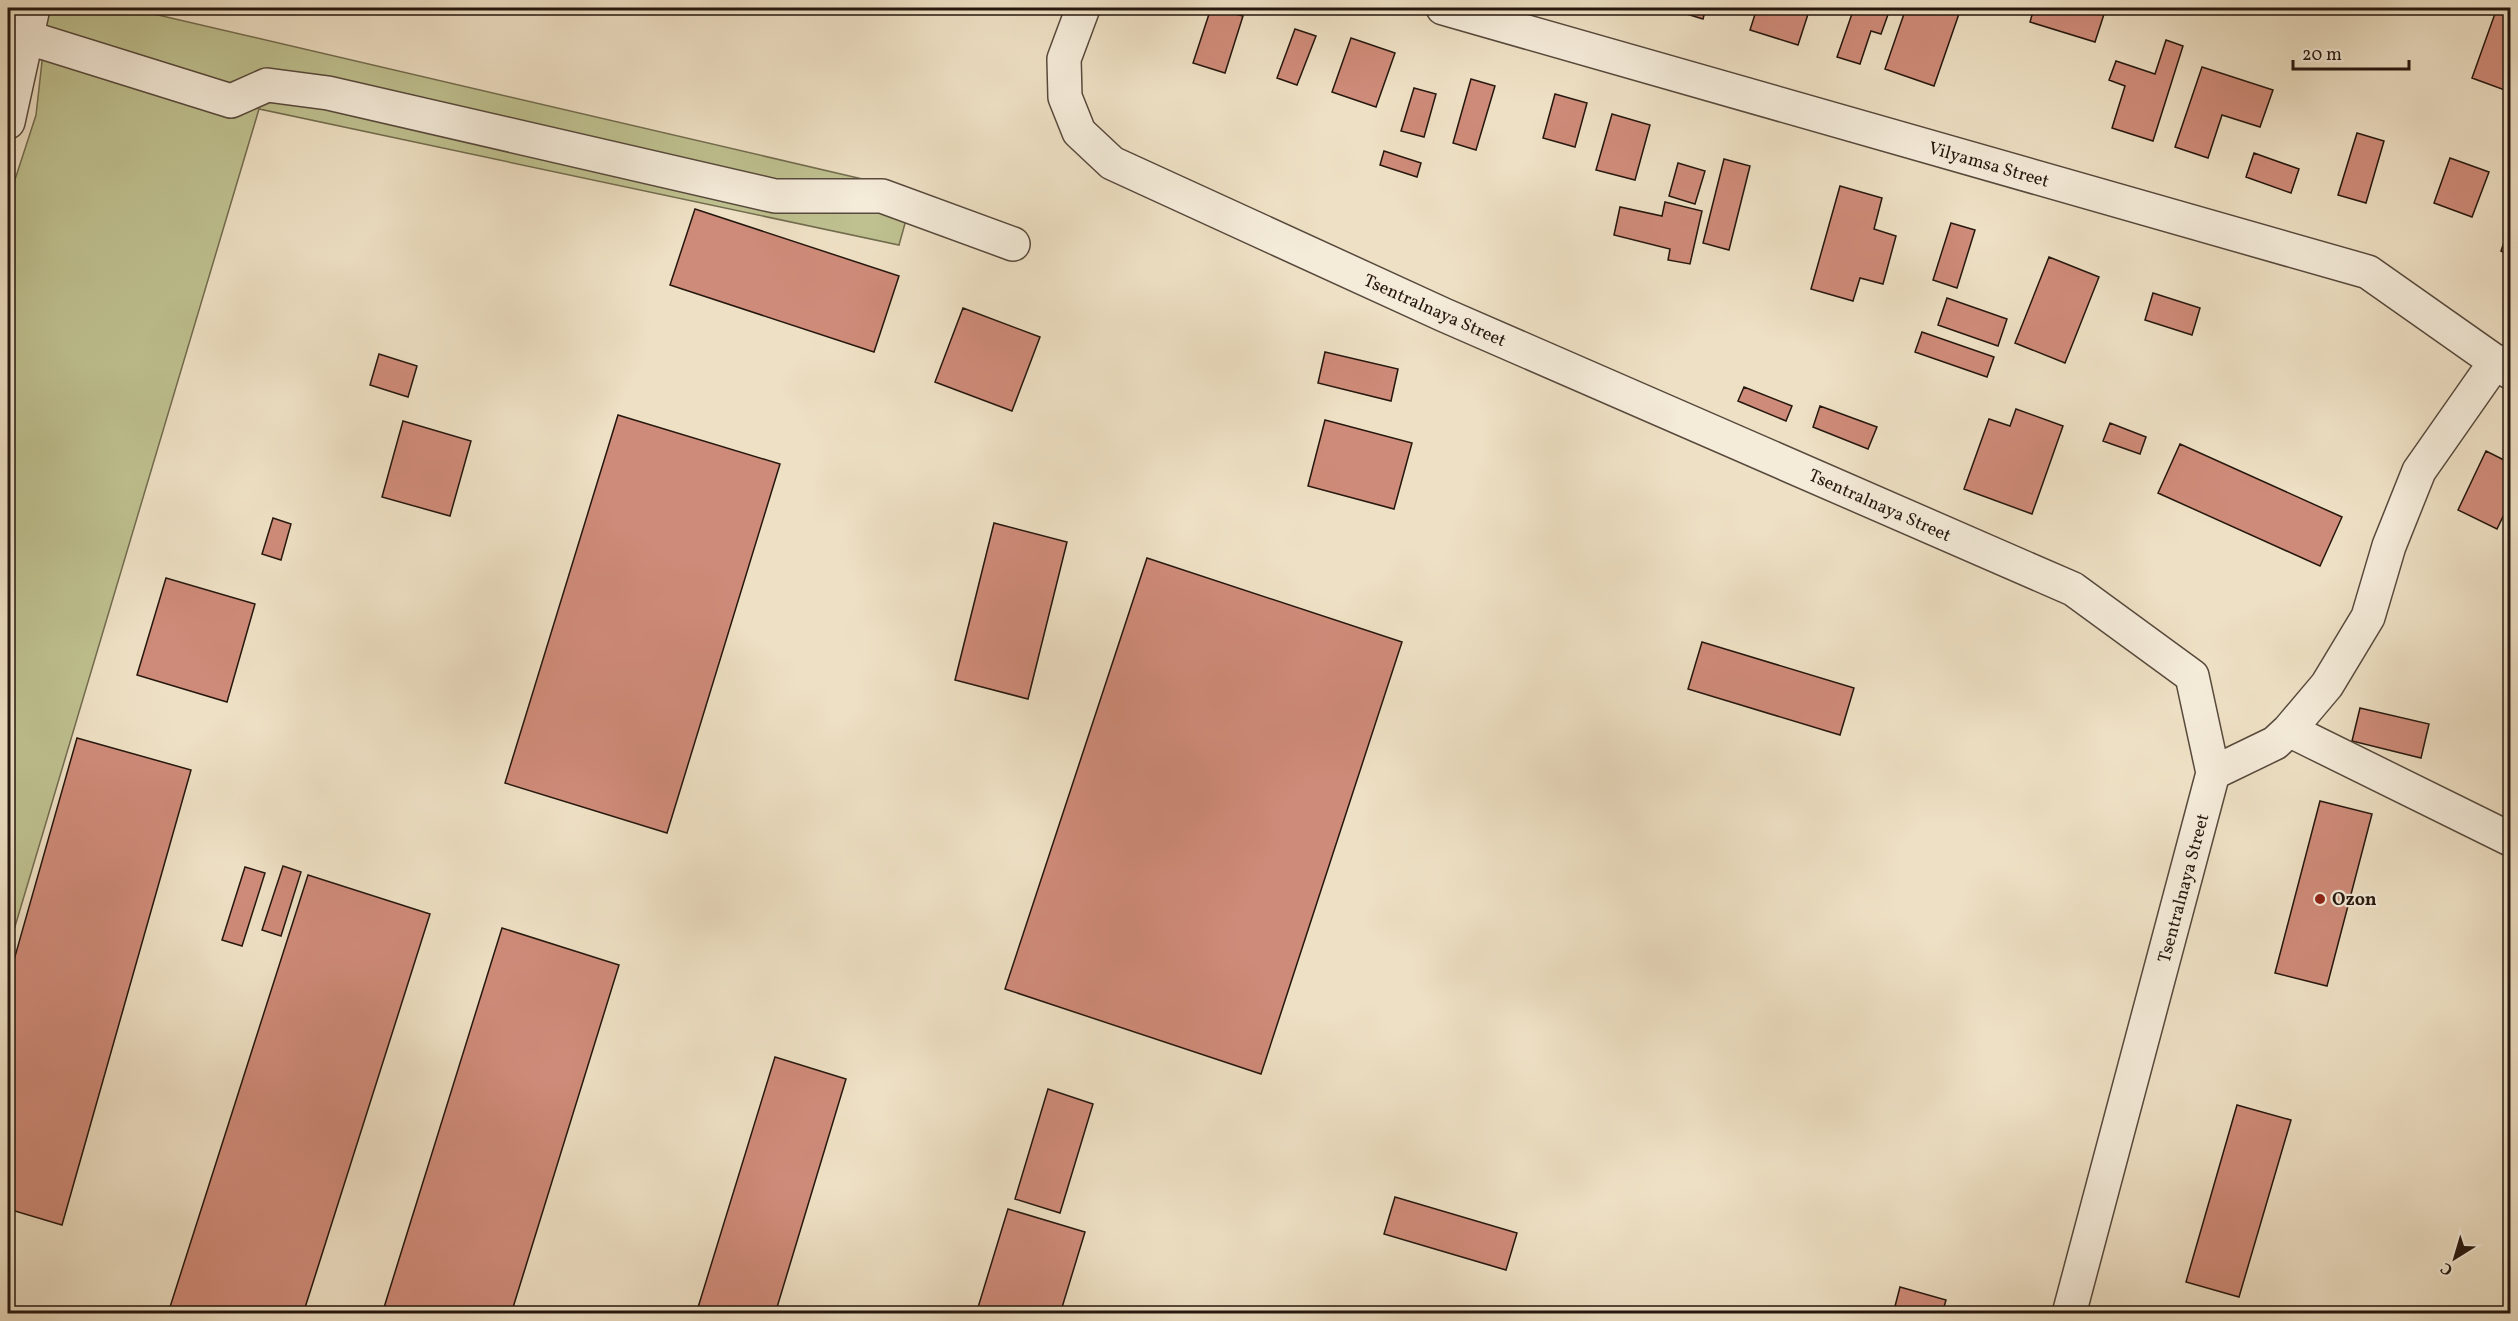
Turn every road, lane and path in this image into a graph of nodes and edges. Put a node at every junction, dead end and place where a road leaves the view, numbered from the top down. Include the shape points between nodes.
1 (1083, 8) edge
2 (1443, 8) edge
3 (27, 16) edge
4 (8, 122) edge
5 (1013, 244) dead end
6 (2503, 366) edge
7 (2289, 730) junction
8 (2213, 773) junction
9 (2511, 839) edge
10 (2069, 1314) edge

1 - 8 street, Tsentralnaya Street via 1064,59 1065,97 1079,132 1112,163 1444,315 2073,589 2192,676
2 - 6 street, Vilyamsa Street via 2368,272
3 - 4 street
3 - 5 street via 231,101 267,85 328,93 775,196 882,196
6 - 7 street via 2420,471 2389,546 2368,617 2327,685
7 - 8 street via 2274,743
7 - 9 street
8 - 10 street, Tsentralnaya Street

